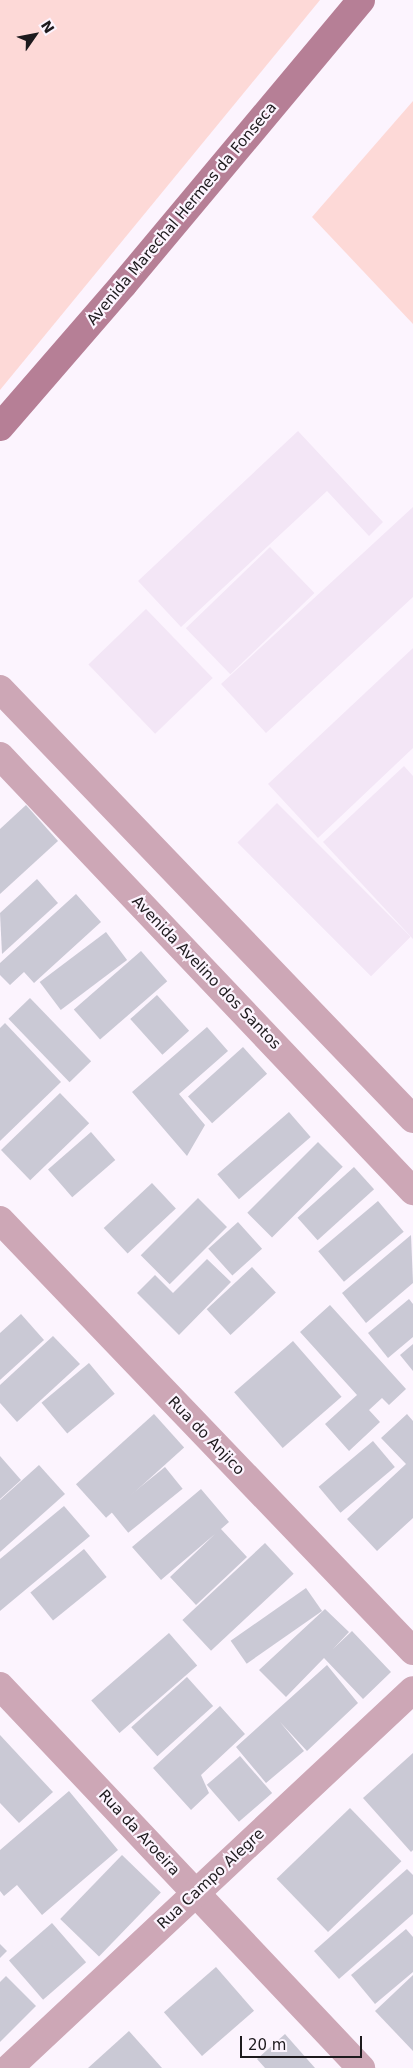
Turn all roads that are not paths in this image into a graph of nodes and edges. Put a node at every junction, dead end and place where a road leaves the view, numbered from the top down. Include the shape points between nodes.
1 (361, 0) edge
2 (0, 426) edge
3 (0, 689) edge
4 (0, 756) edge
5 (413, 1120) edge
6 (413, 1190) edge
7 (0, 1220) edge
8 (413, 1651) edge
9 (0, 1686) edge
10 (413, 1690) edge
11 (196, 1893) junction
12 (9, 2068) edge
13 (360, 2068) edge

1 - 2 main road, Avenida Marechal Hermes da Fonseca via 123,286
3 - 5 street
4 - 6 street, Avenida Avelino dos Santos
7 - 8 street, Rua do Anjico
9 - 11 street, Rua da Aroeira
10 - 11 street, Rua Campo Alegre
11 - 12 street, Rua Campo Alegre
11 - 13 street, Rua da Aroeira

